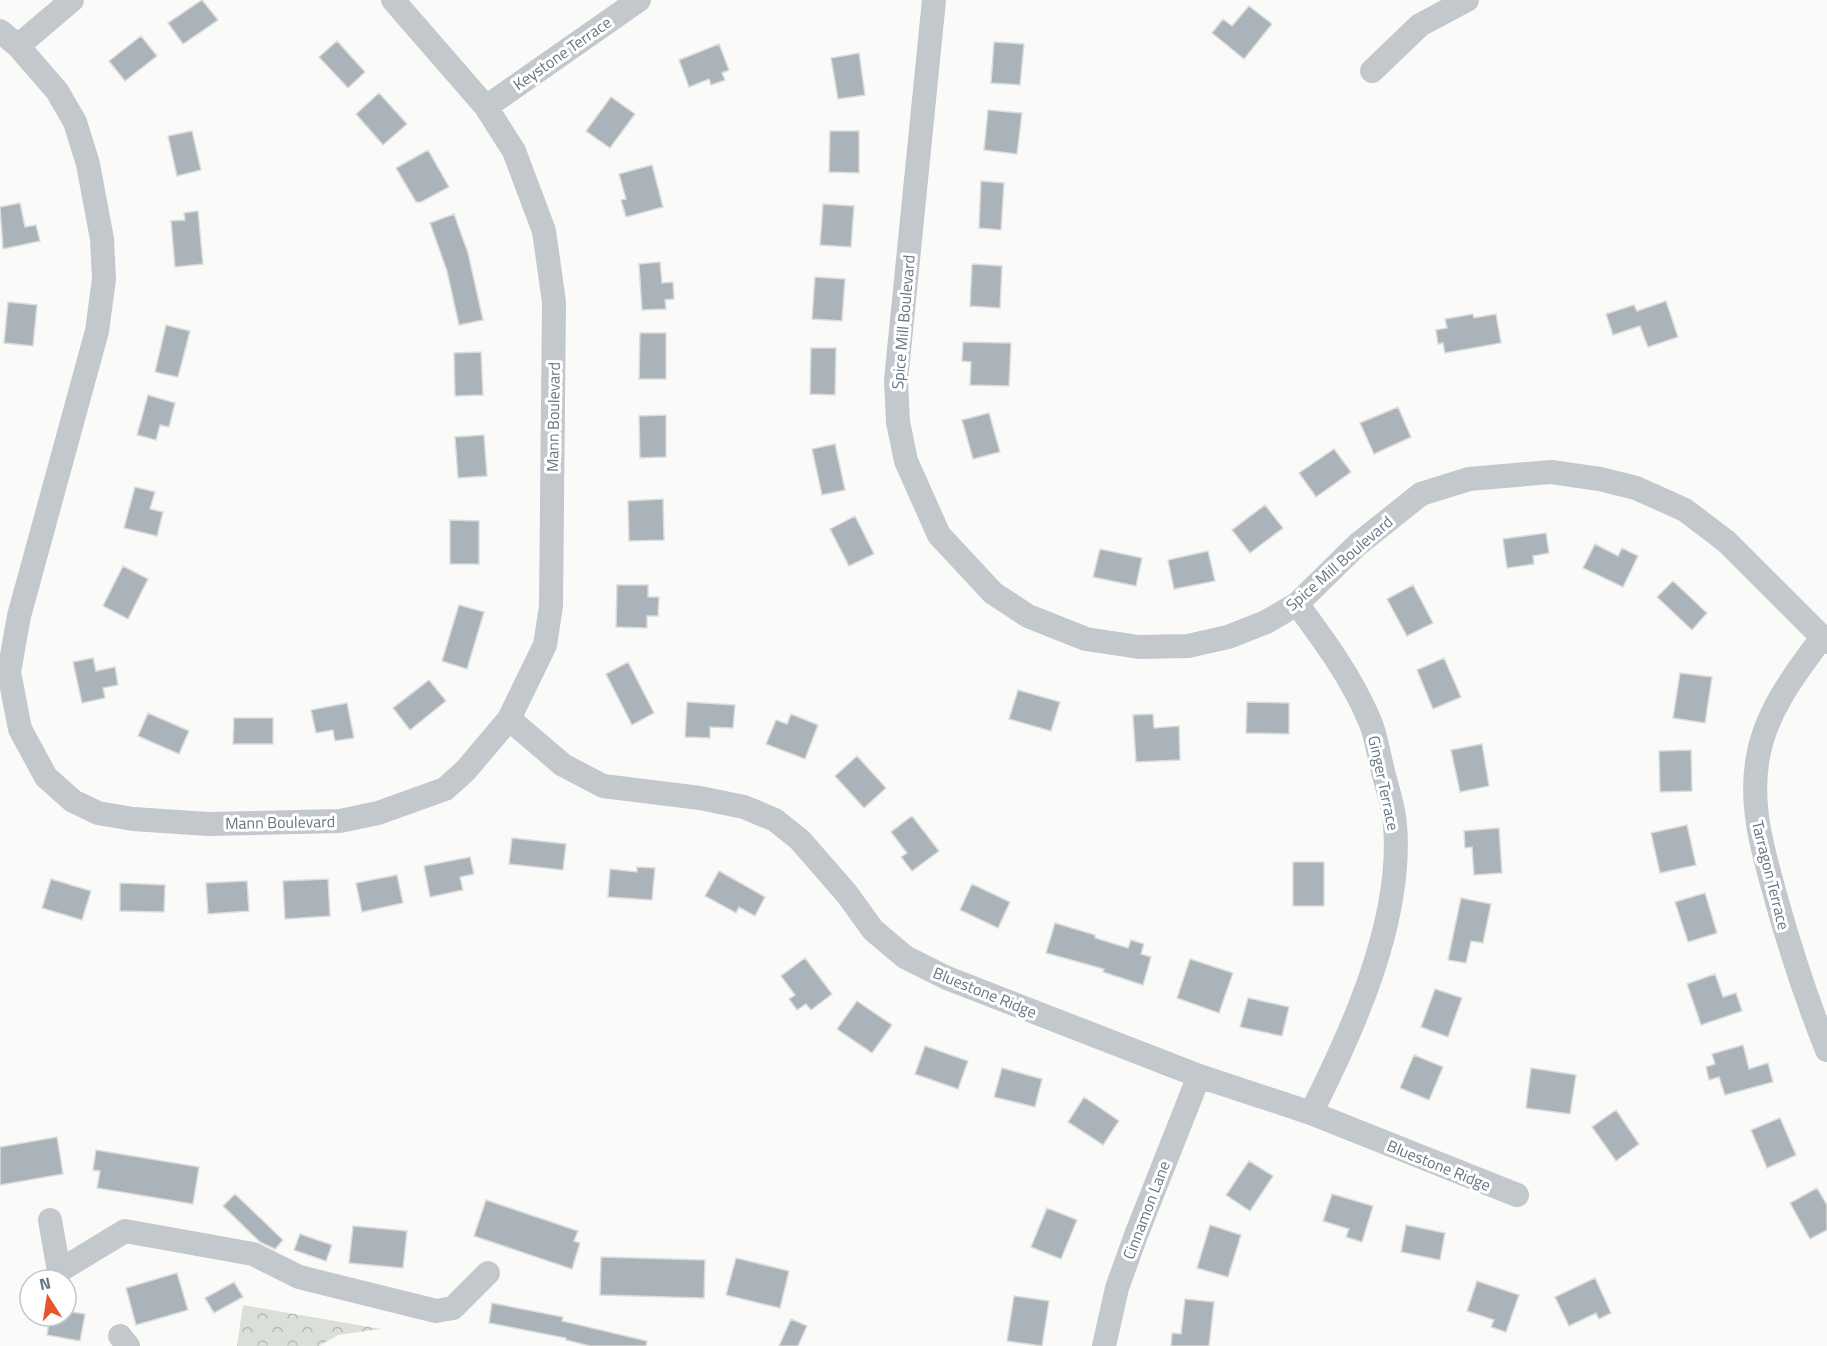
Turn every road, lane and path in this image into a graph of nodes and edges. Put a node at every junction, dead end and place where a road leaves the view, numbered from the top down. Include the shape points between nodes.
1 (72, 0) edge
2 (393, 0) edge
3 (639, 0) edge
4 (934, 0) edge
5 (1467, 0) edge
6 (9, 38) edge
7 (1372, 71) dead end
8 (486, 107) junction
9 (1297, 604) junction
10 (1824, 641) edge
11 (509, 719) junction
12 (1827, 1050) edge
13 (1199, 1076) junction
14 (1311, 1113) junction
15 (1517, 1196) dead end
16 (50, 1220) dead end
17 (488, 1273) dead end
18 (1104, 1346) edge

1 - 6 street
2 - 8 street, Mann Boulevard
3 - 8 street, Keystone Terrace
4 - 9 street, Spice Mill Boulevard via 896,380 898,422 906,461 939,535 993,593 1028,616 1086,639 1139,647 1188,646 1238,633
5 - 7 street via 1420,25
6 - 11 street, Mann Boulevard via 57,91 75,122 88,164 102,240 104,279 97,331 19,616 9,672 20,729 46,777 73,801 98,813 133,819 208,824 340,821 378,813 446,789
8 - 11 street, Mann Boulevard via 514,151 544,231 554,302 551,606 545,645
9 - 10 street, Spice Mill Boulevard via 1358,545 1421,494 1469,479 1551,472 1636,488 1685,510 1726,542
9 - 14 street, Ginger Terrace via 1328,646 1370,722 1395,823 1396,855 1381,939 1347,1041
10 - 12 street, Tarragon Terrace via 1788,683 1769,719 1757,762 1755,808 1799,980
11 - 13 street, Bluestone Ridge via 563,765 603,786 700,798 744,807 775,820 800,840 873,930 905,957 947,978
13 - 14 street, Bluestone Ridge
13 - 18 street, Cinnamon Lane via 1117,1288
14 - 15 street, Bluestone Ridge
16 - 17 street via 59,1271 125,1232 253,1254 299,1277 436,1311 453,1308

